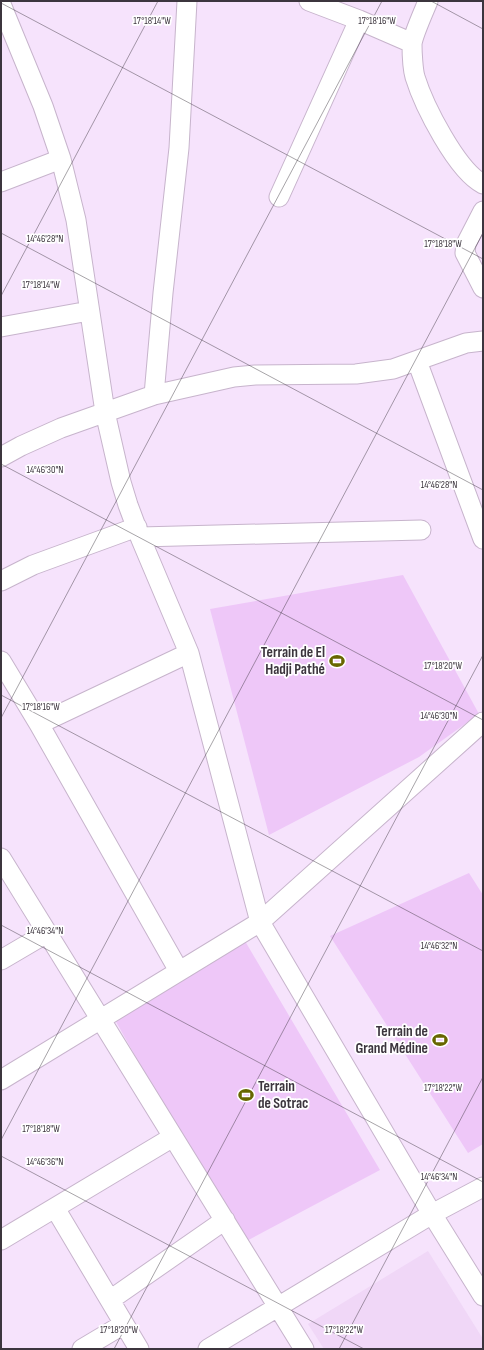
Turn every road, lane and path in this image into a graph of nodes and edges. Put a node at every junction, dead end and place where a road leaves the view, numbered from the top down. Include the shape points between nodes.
1 (187, 1) edge
2 (309, 1) edge
3 (428, 1) edge
4 (1, 4) edge
5 (359, 20) junction
6 (412, 43) junction
7 (61, 159) junction
8 (1, 182) edge
9 (483, 184) edge
10 (279, 197) dead end
11 (483, 212) edge
12 (483, 288) edge
13 (89, 310) junction
14 (1, 327) edge
15 (483, 341) edge
16 (417, 361) junction
17 (154, 395) junction
18 (105, 412) junction
19 (1, 458) edge
20 (421, 530) dead end
21 (138, 532) junction
22 (483, 539) edge
23 (1, 582) edge
24 (189, 653) junction
25 (1, 661) edge
26 (483, 722) edge
27 (39, 724) junction
28 (1, 858) edge
29 (260, 922) junction
30 (47, 933) junction
31 (1, 960) edge
32 (179, 971) junction
33 (100, 1019) junction
34 (1, 1080) edge
35 (173, 1137) junction
36 (483, 1186) edge
37 (55, 1208) junction
38 (432, 1214) junction
39 (225, 1220) junction
40 (1, 1240) edge
41 (483, 1296) edge
42 (110, 1300) junction
43 (278, 1307) junction
44 (124, 1324) junction
45 (82, 1349) edge
46 (139, 1349) edge
47 (208, 1349) edge
48 (304, 1349) edge

1 - 17 street via 179,148
2 - 5 street
3 - 6 street
4 - 7 street via 43,106
5 - 6 street
5 - 10 street
6 - 9 street via 415,76 430,115 458,162
7 - 8 street
7 - 13 street via 76,220
11 - 12 street via 466,244 465,253
13 - 14 street
13 - 18 street
15 - 16 street via 466,342
16 - 17 street via 394,369 356,374 234,377
16 - 22 street
17 - 18 street
18 - 19 street via 61,428
18 - 21 street via 121,482
20 - 21 street
21 - 23 street via 33,564
21 - 24 street
24 - 27 street
24 - 29 street
25 - 27 street
26 - 29 street
27 - 32 street
28 - 30 street
29 - 32 street
29 - 38 street
30 - 31 street
30 - 33 street
32 - 33 street
33 - 34 street
33 - 35 street
35 - 37 street
35 - 39 street
36 - 38 street
37 - 40 street
37 - 42 street
38 - 41 street
38 - 43 street
39 - 42 street
39 - 43 street
42 - 44 street
43 - 47 street
43 - 48 street
44 - 45 street
44 - 46 street

